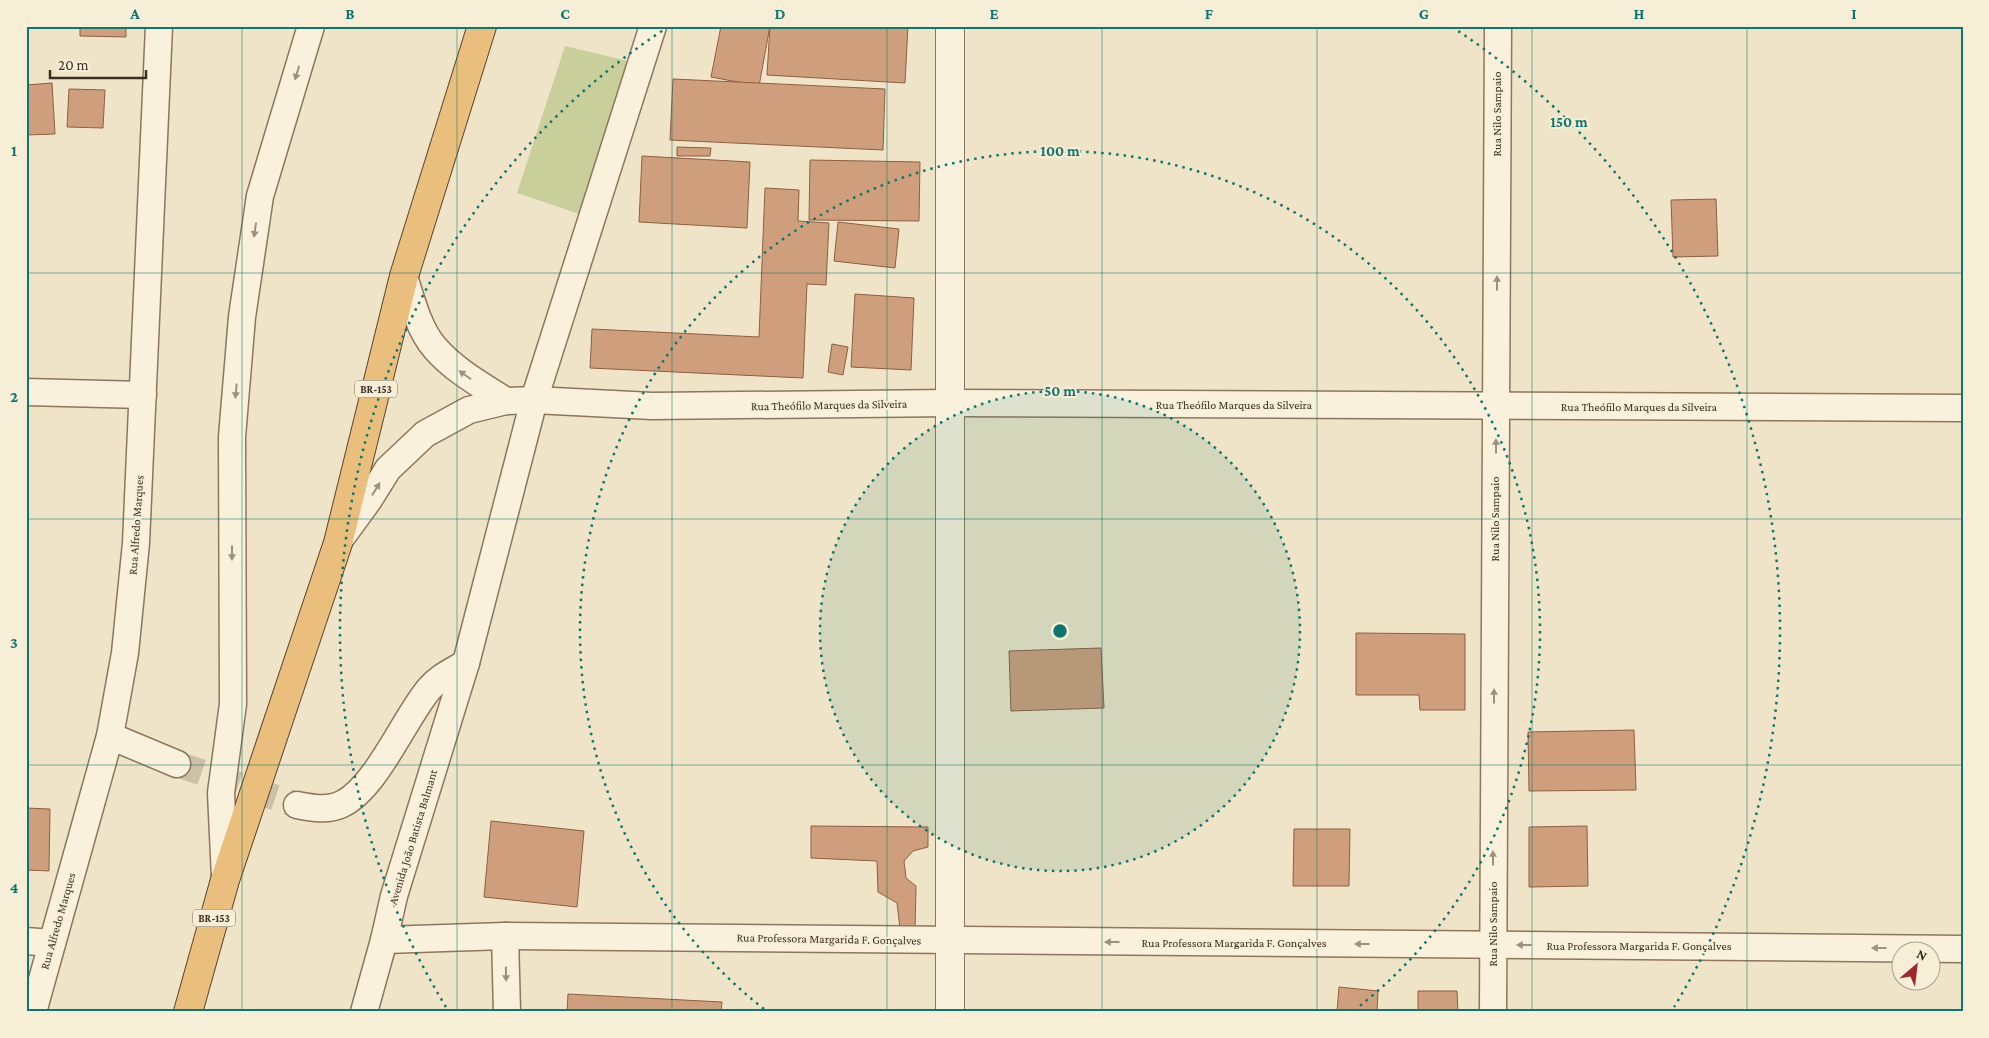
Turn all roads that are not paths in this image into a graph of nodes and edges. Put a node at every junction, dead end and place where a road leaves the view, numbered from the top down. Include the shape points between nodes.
1 (159, 26) edge
2 (311, 26) edge
3 (482, 26) edge
4 (653, 26) edge
5 (950, 26) edge
6 (1498, 26) edge
7 (404, 276) junction
8 (26, 392) edge
9 (143, 395) junction
10 (534, 400) junction
11 (506, 401) junction
12 (950, 403) junction
13 (1496, 407) junction
14 (1963, 408) edge
15 (338, 542) junction
16 (466, 663) junction
17 (110, 736) junction
18 (177, 764) tunnel mouth
19 (298, 805) tunnel mouth
20 (225, 880) junction
21 (505, 936) junction
22 (384, 940) junction
23 (950, 940) junction
24 (26, 941) edge
25 (52, 942) junction
26 (1493, 945) junction
27 (1963, 949) edge
28 (33, 1012) edge
29 (188, 1012) edge
30 (364, 1012) edge
31 (506, 1012) edge
32 (950, 1012) edge
33 (1493, 1012) edge

1 - 9 street, Rua Alfredo Marques
2 -> 20 street via 260,196 242,317 232,437 234,704 221,793
3 - 7 highway, BR-153
4 - 10 street, Avenida João Batista Balmant
5 - 12 street
13 -> 6 street, Rua Nilo Sampaio
11 -> 7 street via 456,368 433,346 414,308
7 - 15 highway, BR-153
8 - 9 street
9 - 17 street, Rua Alfredo Marques via 136,543 125,653
10 - 11 street, Rua Theófilo Marques da Silveira
10 - 12 street, Rua Theófilo Marques da Silveira via 652,406
10 - 16 street, Avenida João Batista Balmant
15 -> 11 street, Rua Theófilo Marques da Silveira via 388,470 425,434 469,410
12 - 13 street, Rua Theófilo Marques da Silveira
12 - 23 street
13 - 14 street, Rua Theófilo Marques da Silveira
26 -> 13 street, Rua Nilo Sampaio
15 - 20 highway, BR-153
16 - 19 street via 442,676 429,690 356,795 328,808
16 - 22 street, Avenida João Batista Balmant via 394,896
17 - 18 street
17 - 25 street, Rua Alfredo Marques
20 - 29 highway, BR-153
21 - 22 street, Rua Professora Margarida F. Gonçalves
21 - 23 street, Rua Professora Margarida F. Gonçalves
21 -> 31 street
22 - 30 street, Avenida João Batista Balmant
26 -> 23 street, Rua Professora Margarida F. Gonçalves
23 - 32 street
24 - 25 street
25 - 28 street, Rua Alfredo Marques
27 -> 26 street, Rua Professora Margarida F. Gonçalves
26 - 33 street, Rua Nilo Sampaio

